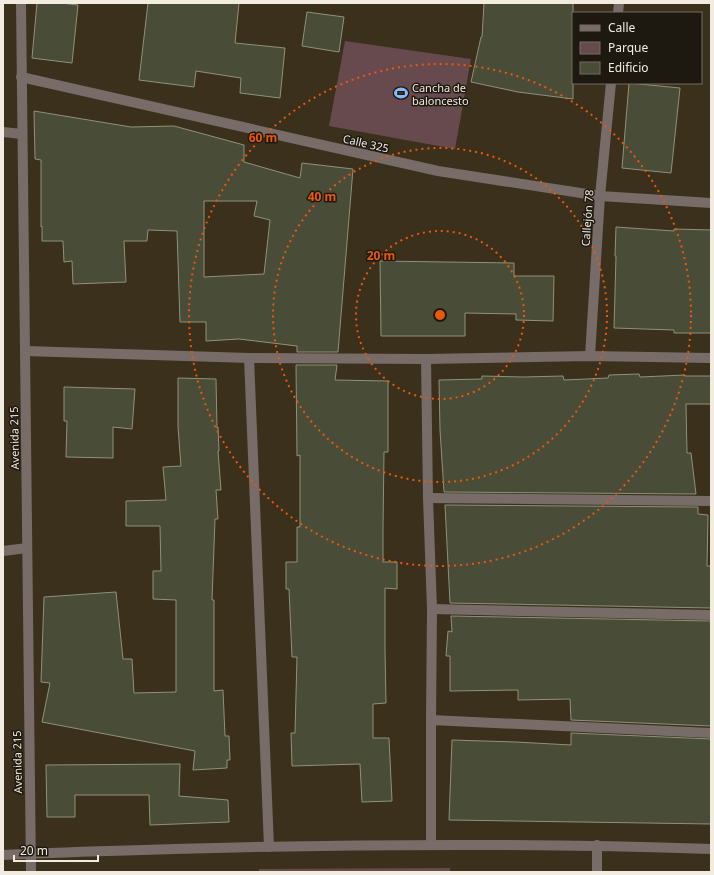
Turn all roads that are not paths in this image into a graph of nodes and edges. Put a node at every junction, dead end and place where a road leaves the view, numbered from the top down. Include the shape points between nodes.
1 (21, 3) edge
2 (21, 77) junction
3 (611, 84) edge
4 (3, 132) edge
5 (22, 134) junction
6 (600, 196) junction
7 (711, 203) edge
8 (25, 350) junction
9 (590, 356) junction
10 (249, 358) junction
11 (711, 358) edge
12 (426, 359) junction
13 (428, 498) junction
14 (711, 501) edge
15 (27, 548) junction
16 (3, 551) edge
17 (432, 609) junction
18 (711, 614) edge
19 (431, 720) junction
20 (711, 733) edge
21 (431, 845) junction
22 (596, 845) junction
23 (269, 847) junction
24 (711, 849) edge
25 (31, 854) junction
26 (3, 855) edge
27 (31, 872) edge
28 (597, 872) edge

1 - 2 street, Avenida 215
2 - 5 street, Avenida 215
2 - 6 street, Calle 325 via 438,171
3 - 6 street, Callejón 78
4 - 5 street
5 - 8 street, Avenida 215
6 - 7 street, Calle 325
6 - 9 street, Callejón 78
8 - 10 street
8 - 15 street, Avenida 215
9 - 11 street
9 - 12 street
10 - 12 street
10 - 23 street
12 - 13 street
13 - 14 street
13 - 17 street
15 - 16 street
15 - 25 street, Avenida 215
17 - 18 street
17 - 19 street
19 - 20 street
19 - 21 street
21 - 22 street
21 - 23 street
22 - 24 street
22 - 28 street
23 - 25 street
25 - 26 street
25 - 27 street, Avenida 215

